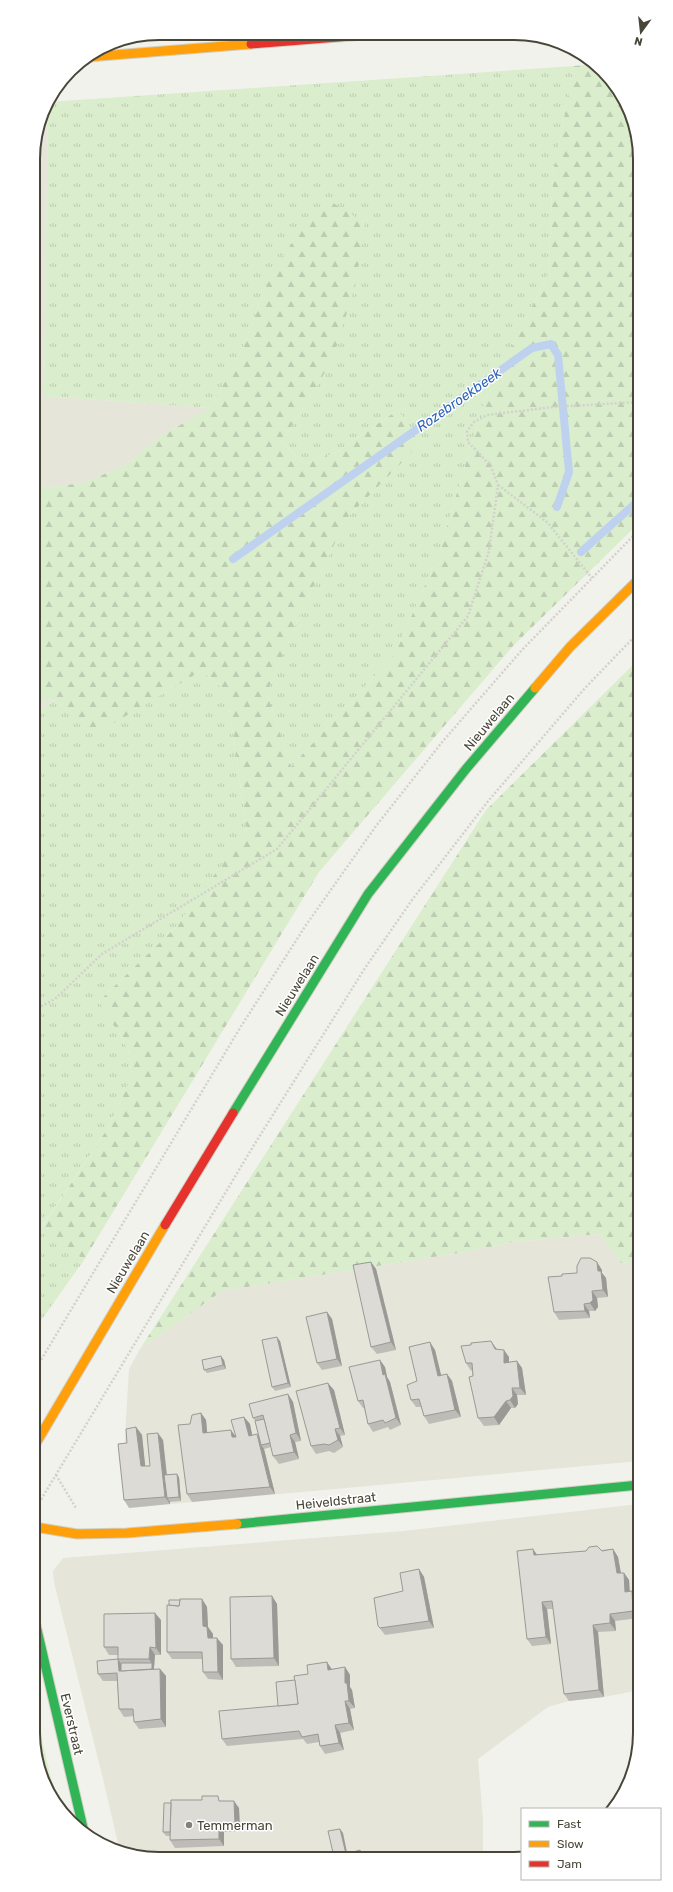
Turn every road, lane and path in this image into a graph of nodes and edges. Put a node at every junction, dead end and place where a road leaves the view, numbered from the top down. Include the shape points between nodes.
1 (298, 40) edge
2 (101, 55) edge
3 (633, 402) edge
4 (498, 485) junction
5 (592, 578) dead end
6 (633, 585) edge
7 (633, 638) edge
8 (40, 1007) edge
9 (40, 1437) edge
10 (56, 1475) junction
11 (633, 1485) edge
12 (44, 1496) dead end
13 (79, 1513) dead end
14 (40, 1528) edge
15 (40, 1643) edge
16 (82, 1823) edge

1 - 2 street
3 - 4 path via 553,407 487,415 474,422 467,431 468,442 491,466
4 - 5 path via 547,522
4 - 8 path via 489,551 468,616 277,849 102,954 55,999
6 - 9 street, Nieuwelaan via 570,647 466,769 368,894 182,1197
7 - 10 path via 585,688 489,800 412,900 365,968 254,1145
10 - 12 path
10 - 13 path
11 - 14 street, Heiveldstraat via 127,1534 77,1534
15 - 16 street, Everstraat

